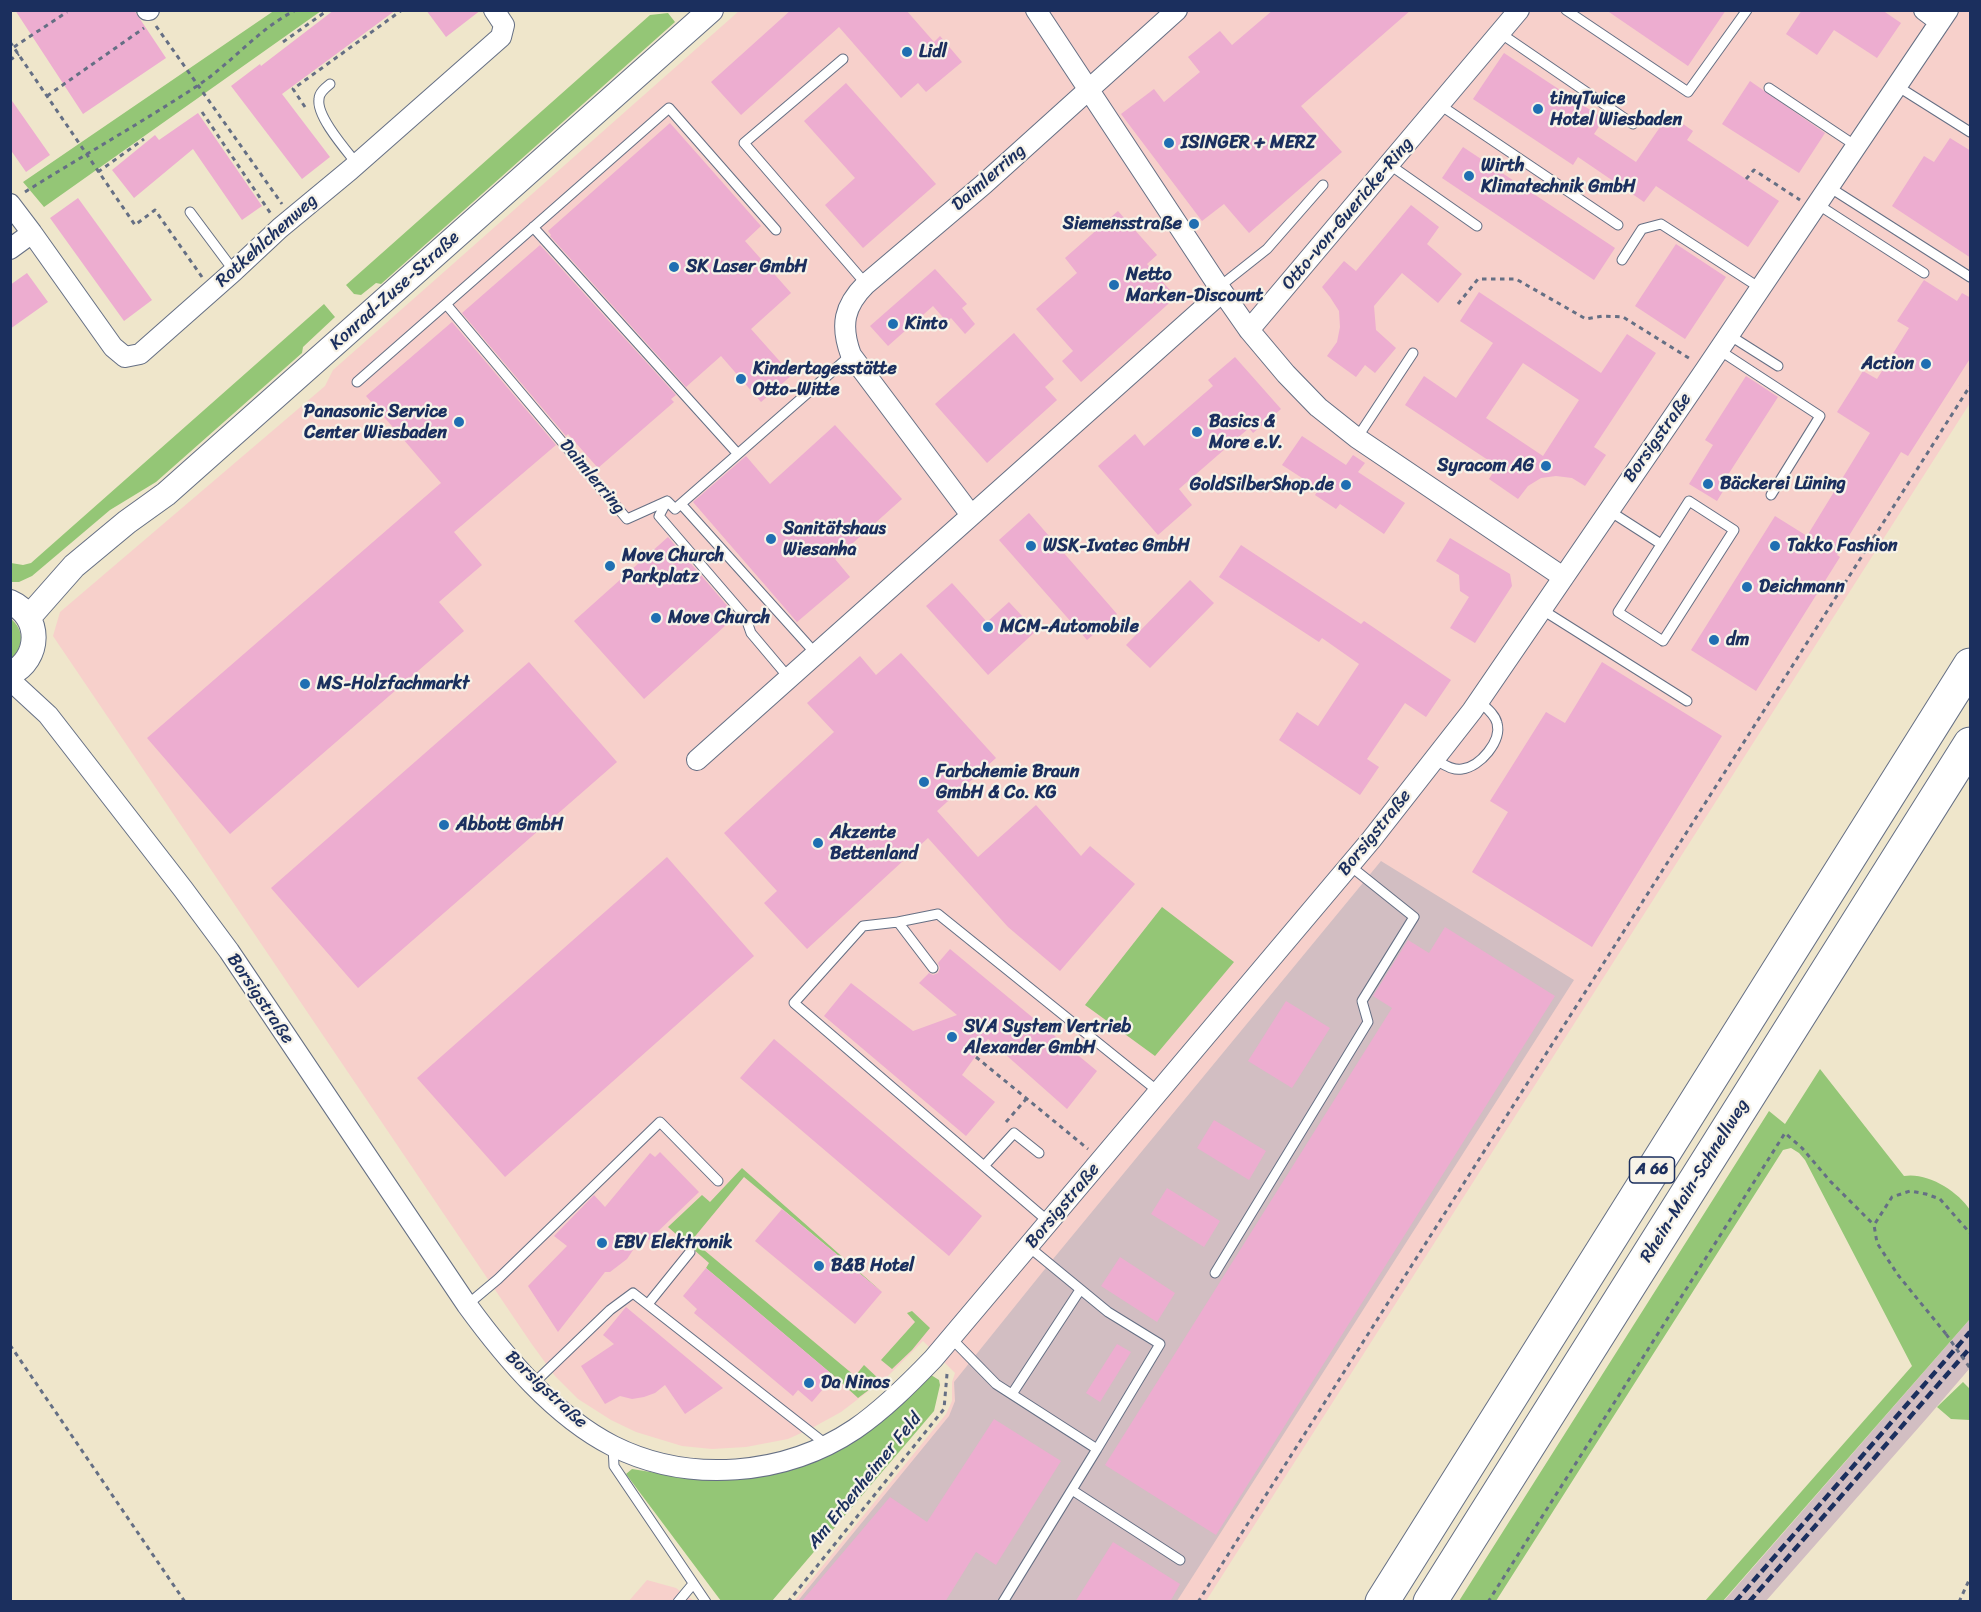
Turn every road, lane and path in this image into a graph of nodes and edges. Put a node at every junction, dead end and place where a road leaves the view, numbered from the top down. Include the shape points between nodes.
1 (296, 10) edge
2 (328, 10) edge
3 (494, 10) edge
4 (711, 10) edge
5 (1036, 10) edge
6 (1177, 10) edge
7 (1519, 10) edge
8 (1566, 10) edge
9 (1747, 10) edge
10 (1924, 10) edge
11 (68, 11) edge
12 (1944, 16) edge
13 (1500, 33) junction
14 (10, 42) edge
15 (283, 42) dead end
16 (14, 47) junction
17 (19, 54) junction
18 (843, 59) dead end
19 (10, 60) edge
20 (330, 84) dead end
21 (198, 85) junction
22 (1898, 86) junction
23 (1768, 88) dead end
24 (1088, 91) junction
25 (47, 96) junction
26 (1440, 105) junction
27 (202, 112) dead end
28 (1633, 124) dead end
29 (1971, 132) edge
30 (144, 140) dead end
31 (1857, 146) junction
32 (86, 154) junction
33 (357, 164) junction
34 (1390, 165) junction
35 (98, 172) junction
36 (1746, 179) dead end
37 (1323, 185) dead end
38 (1829, 187) junction
39 (15, 199) edge
40 (1816, 207) junction
41 (190, 212) dead end
42 (286, 223) junction
43 (1618, 225) dead end
44 (533, 226) junction
45 (1477, 226) dead end
46 (776, 230) dead end
47 (32, 233) junction
48 (10, 249) edge
49 (1622, 260) dead end
50 (234, 271) junction
51 (1924, 273) dead end
52 (1971, 277) edge
53 (866, 284) junction
54 (1760, 288) junction
55 (1221, 289) junction
56 (212, 291) junction
57 (446, 304) junction
58 (1458, 304) dead end
59 (1249, 330) junction
60 (1724, 342) junction
61 (1413, 353) dead end
62 (851, 355) junction
63 (1778, 366) dead end
64 (1706, 369) junction
65 (357, 382) dead end
66 (1971, 386) edge
67 (1357, 438) junction
68 (737, 453) junction
69 (1770, 495) dead end
70 (667, 501) junction
71 (681, 504) junction
72 (1608, 510) junction
73 (971, 515) junction
74 (1661, 544) junction
75 (1563, 577) junction
76 (18, 607) edge
77 (1541, 609) junction
78 (816, 654) junction
79 (1971, 665) edge
80 (15, 673) edge
81 (789, 678) junction
82 (1479, 701) junction
83 (1688, 701) dead end
84 (1965, 752) edge
85 (697, 760) dead end
86 (1435, 760) junction
87 (1350, 865) junction
88 (898, 922) junction
89 (933, 968) dead end
90 (976, 1057) dead end
91 (1159, 1092) junction
92 (1039, 1153) dead end
93 (1102, 1160) junction
94 (984, 1166) junction
95 (718, 1181) dead end
96 (1049, 1223) junction
97 (1874, 1225) junction
98 (1971, 1233) edge
99 (1029, 1247) junction
100 (690, 1252) dead end
101 (1215, 1273) dead end
102 (1080, 1290) junction
103 (648, 1304) junction
104 (467, 1305) junction
105 (951, 1338) junction
106 (10, 1345) edge
107 (1971, 1368) edge
108 (947, 1374) dead end
109 (533, 1384) junction
110 (1012, 1394) junction
111 (827, 1445) junction
112 (613, 1446) junction
113 (1097, 1449) junction
114 (1071, 1490) junction
115 (1180, 1560) dead end
116 (1971, 1578) edge
117 (693, 1584) junction
118 (185, 1602) edge
119 (678, 1602) edge
120 (706, 1602) edge
121 (788, 1602) edge
122 (1003, 1602) edge
123 (1197, 1602) edge
124 (1382, 1602) edge
125 (1430, 1602) edge
126 (1488, 1602) edge
127 (1959, 1602) edge

1 - 21 path via 259,34
2 - 15 path
3 - 33 street, Rotkehlchenweg via 504,26 501,37
4 - 76 street, Konrad-Zuse-Straße via 166,494
5 - 24 street
6 - 24 street
7 - 13 street, Otto-von-Guericke-Ring
8 - 9 lane via 1688,92
10 - 12 street
11 - 16 path
12 - 22 street, Borsigstraße
13 - 26 street, Otto-von-Guericke-Ring
13 - 28 lane
14 - 16 path
16 - 17 path
17 - 19 path
17 - 25 path
18 - 53 lane via 744,143
20 - 33 lane via 318,99 320,111
21 - 25 path via 152,21
21 - 32 path
21 - 42 path
22 - 29 lane
22 - 31 street, Borsigstraße
23 - 31 lane
24 - 53 street, Daimlerring
24 - 55 street
25 - 32 path
26 - 34 street, Otto-von-Guericke-Ring
26 - 43 lane
27 - 42 path
30 - 35 path
31 - 38 street, Borsigstraße
32 - 35 path
32 - 39 path
33 - 42 street, Rotkehlchenweg
34 - 45 lane
34 - 59 street, Otto-von-Guericke-Ring
35 - 56 path via 135,225 155,210
36 - 40 path via 1754,170
37 - 55 lane via 1267,249
38 - 40 street, Borsigstraße
38 - 52 lane
39 - 47 street
40 - 51 lane
40 - 54 street, Borsigstraße
41 - 50 lane
42 - 50 street, Rotkehlchenweg
44 - 46 lane via 669,108
44 - 57 lane
44 - 68 lane
47 - 48 street
47 - 56 street, Rotkehlchenweg via 113,347 125,357 140,354
49 - 54 lane via 1642,229 1661,224
50 - 56 street, Rotkehlchenweg
53 - 62 street, Daimlerring via 855,295 844,324
54 - 60 street, Borsigstraße
55 - 59 street
55 - 73 street
57 - 65 lane
57 - 70 lane, Daimlerring via 627,519
58 - 64 path via 1478,279 1516,279 1586,319 1623,317
59 - 67 street via 1318,406
60 - 63 lane
60 - 64 street, Borsigstraße
60 - 69 lane via 1820,417
61 - 67 lane
62 - 68 lane
62 - 73 street, Daimlerring
64 - 72 street, Borsigstraße
66 - 123 path
67 - 75 street
68 - 71 lane
70 - 71 lane via 675,509
70 - 81 lane via 659,516 746,616 751,633
71 - 78 lane
72 - 74 lane
72 - 75 street, Borsigstraße
73 - 78 street
74 - 74 lane via 1618,612 1663,641 1734,530 1689,501
75 - 77 street, Borsigstraße
76 - 80 street via 34,630 34,644 30,657
77 - 82 street, Borsigstraße
77 - 83 lane
78 - 81 street
79 - 124 highway, A 66
80 - 104 street, Borsigstraße via 229,951
81 - 85 street
82 - 86 street, Borsigstraße
82 - 86 lane via 1498,724 1497,737 1485,755 1463,769 1453,769
84 - 125 highway, Rhein-Main-Schnellweg / A 66
86 - 87 street, Borsigstraße
87 - 91 street, Borsigstraße
87 - 101 lane via 1414,917 1362,1001 1368,1022
88 - 89 lane
88 - 91 lane via 938,914
88 - 94 lane via 863,926 794,1003
90 - 93 path
91 - 93 street, Borsigstraße
92 - 94 lane via 1014,1133
93 - 96 street, Borsigstraße
94 - 96 lane
95 - 104 lane via 660,1122
96 - 99 street, Borsigstraße
97 - 98 path via 1892,1197 1910,1191 1940,1199
97 - 107 path, bridge via 1877,1243 1898,1275
97 - 126 path via 1785,1133
99 - 102 lane
99 - 105 street, Borsigstraße
100 - 103 lane
102 - 110 lane
102 - 113 lane via 1160,1344
103 - 109 lane via 633,1293
103 - 111 lane
104 - 109 street, Borsigstraße
105 - 110 lane via 996,1384
105 - 111 street, Borsigstraße via 893,1400
106 - 118 path
108 - 121 path, Am Erbenheimer Feld via 944,1409
109 - 112 street, Borsigstraße
110 - 113 lane
111 - 112 street, Borsigstraße via 780,1463 712,1471 670,1465
112 - 117 lane via 614,1466
113 - 114 lane
114 - 115 lane
114 - 122 lane
116 - 127 path
117 - 119 lane
117 - 120 lane

